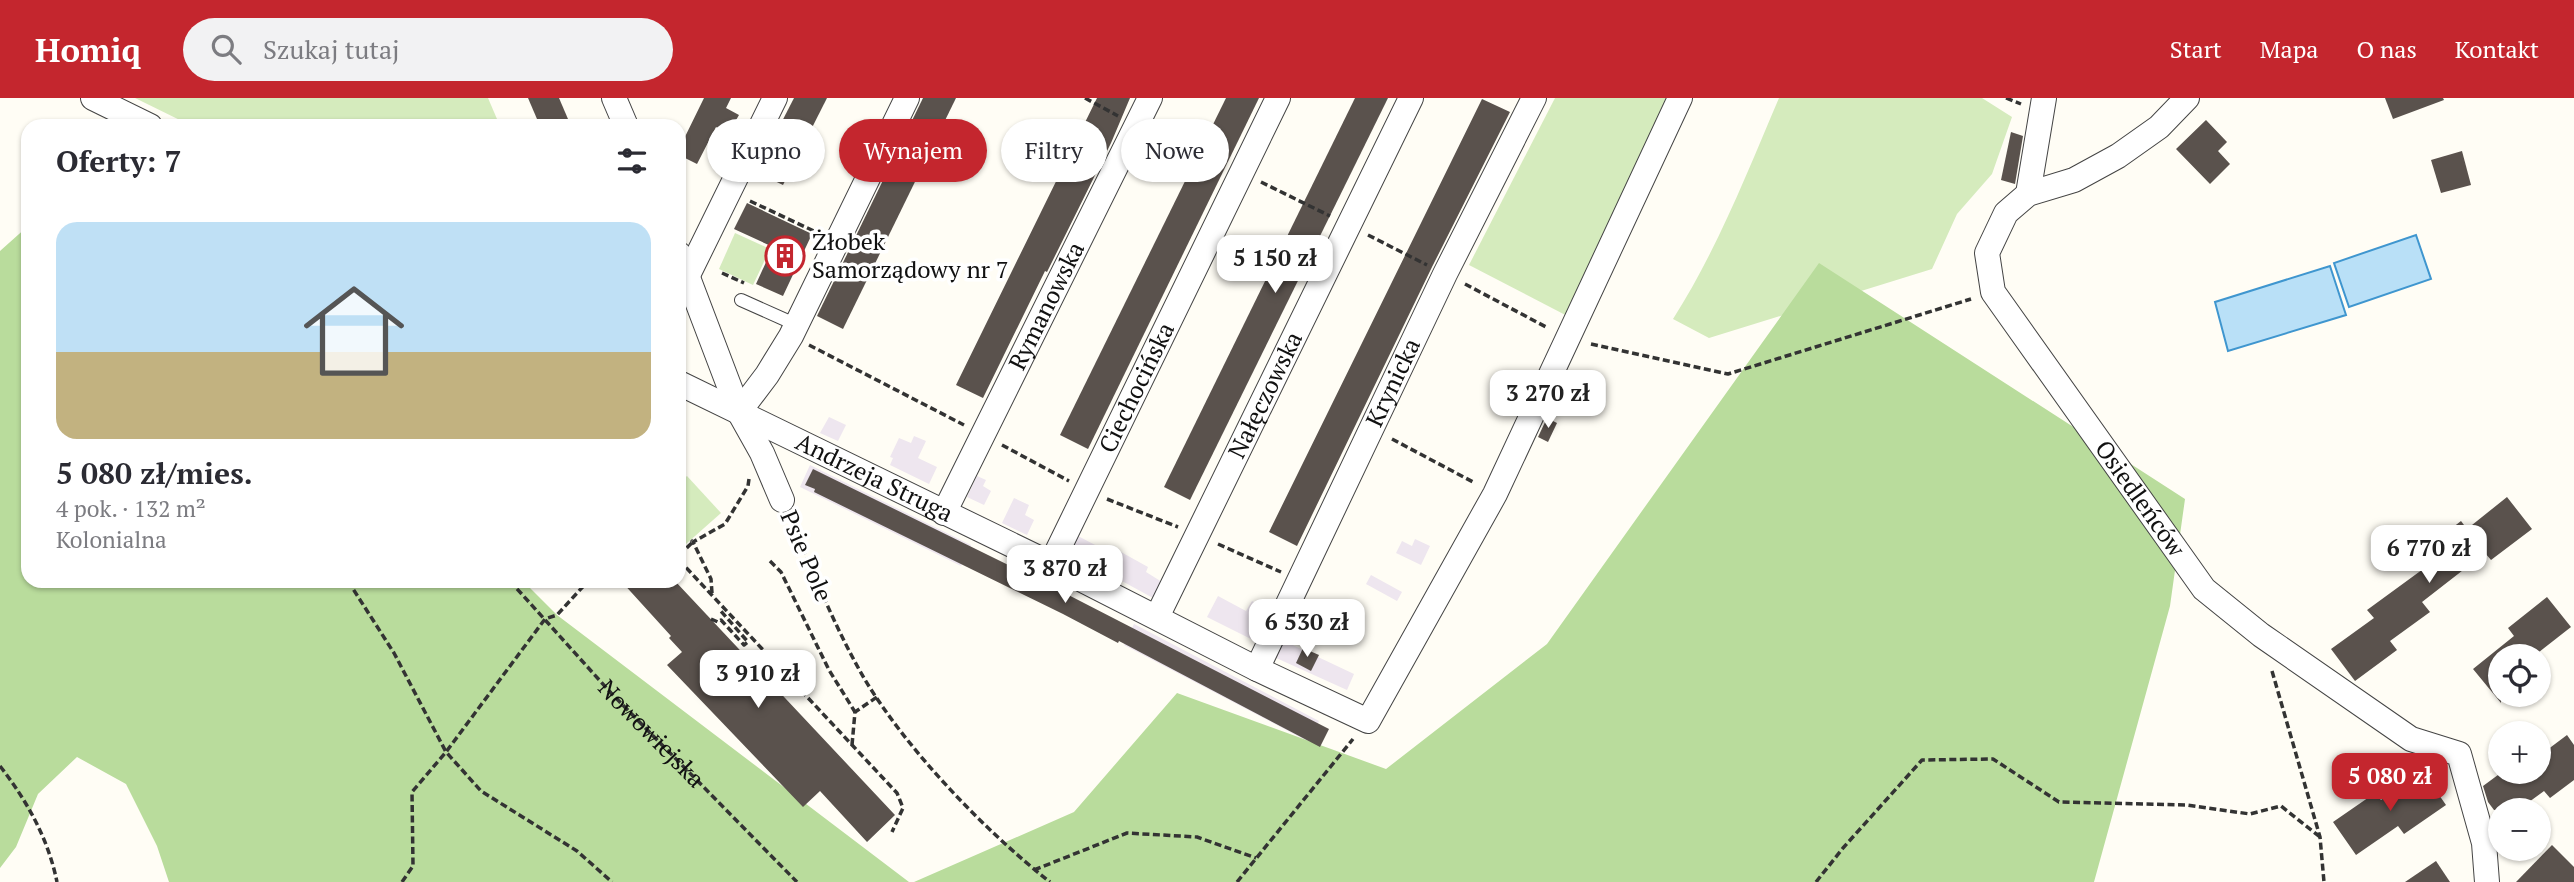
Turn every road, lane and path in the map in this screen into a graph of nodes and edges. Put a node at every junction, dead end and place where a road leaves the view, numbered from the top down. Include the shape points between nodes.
1 (93, 98) edge
2 (775, 98) edge
3 (907, 98) edge
4 (1150, 98) edge
5 (1278, 98) edge
6 (1411, 98) edge
7 (1534, 98) edge
8 (1680, 98) edge
9 (2044, 98) edge
10 (2187, 98) edge
11 (136, 119) edge
12 (1274, 188) dead end
13 (2028, 194) junction
14 (748, 200) dead end
15 (1297, 200) dead end
16 (1377, 240) dead end
17 (816, 241) dead end
18 (686, 260) edge
19 (686, 273) edge
20 (1445, 274) junction
21 (1993, 292) junction
22 (741, 300) dead end
23 (794, 330) junction
24 (1567, 338) junction
25 (686, 386) edge
26 (738, 412) junction
27 (1372, 428) junction
28 (983, 435) junction
29 (750, 474) dead end
30 (1087, 490) junction
31 (1495, 494) junction
32 (782, 500) joint
33 (944, 513) junction
34 (1197, 534) junction
35 (692, 541) junction
36 (686, 549) edge
37 (770, 561) dead end
38 (1051, 564) junction
39 (686, 566) edge
40 (1299, 581) junction
41 (352, 588) edge
42 (516, 588) edge
43 (582, 588) edge
44 (712, 595) junction
45 (720, 610) dead end
46 (1157, 617) junction
47 (545, 619) junction
48 (711, 619) dead end
49 (2261, 635) junction
50 (1257, 669) junction
51 (877, 697) junction
52 (855, 712) junction
53 (1368, 721) junction
54 (852, 745) junction
55 (446, 752) junction
56 (0, 766) edge
57 (892, 832) dead end
58 (2320, 837) junction
59 (1256, 858) junction
60 (1034, 870) junction
61 (57, 882) edge
62 (402, 882) edge
63 (612, 882) edge
64 (797, 882) edge
65 (1050, 882) edge
66 (1237, 882) edge
67 (1816, 882) edge
68 (2324, 882) edge
69 (2487, 882) edge

1 - 11 street
2 - 18 street
3 - 23 street
4 - 28 street, Rymanowska
5 - 30 street, Ciechocińska
6 - 34 street, Nałęczowska
7 - 20 street, Krynicka
8 - 24 street
9 - 13 street
10 - 13 street via 2159,127 2118,156 2074,180
12 - 15 path
13 - 21 street, Osiedleńców via 2006,213 1987,253
14 - 17 path via 820,233
16 - 20 path
19 - 26 street, Psie Pole
20 - 24 path
20 - 27 street, Krynicka
21 - 24 path via 1728,374
21 - 49 street, Osiedleńców via 2204,589
22 - 23 lane
23 - 26 street
23 - 28 path
24 - 31 street
25 - 26 street, Andrzeja Struga
26 - 32 street, Psie Pole
26 - 33 street, Andrzeja Struga
27 - 31 path
27 - 40 street, Krynicka
28 - 30 path
28 - 33 street, Rymanowska
29 - 35 path via 748,486 725,524
30 - 34 path
30 - 38 street, Ciechocińska
31 - 53 street
32 - 51 path, Psie Pole via 832,615
33 - 38 street, Andrzeja Struga
34 - 40 path
34 - 46 street, Nałęczowska
35 - 36 path
35 - 44 path via 711,579
37 - 52 path via 781,572
38 - 46 street, Andrzeja Struga
39 - 44 path
40 - 50 street, Krynicka
41 - 55 path via 394,653
42 - 47 path, Nowowiejska
43 - 47 path via 557,615
44 - 54 path
45 - 48 path via 748,642 744,645 721,620
46 - 50 street, Andrzeja Struga
47 - 55 path
47 - 64 path, Nowowiejska via 611,693
49 - 58 path
49 - 69 street, Osiedleńców via 2411,739 2459,754 2484,843
50 - 53 street, Andrzeja Struga
51 - 52 path
51 - 60 path, Psie Pole via 931,768
52 - 54 path
53 - 59 path
54 - 57 path via 901,800 901,817
55 - 62 path via 412,792 413,866
55 - 63 path via 481,792 577,851
56 - 61 path via 34,816
58 - 67 path via 2281,806 2250,814 2187,805 2059,802 1993,759 1922,760
58 - 68 path
59 - 60 path via 1197,837 1127,834
59 - 66 path
60 - 65 path, Psie Pole

